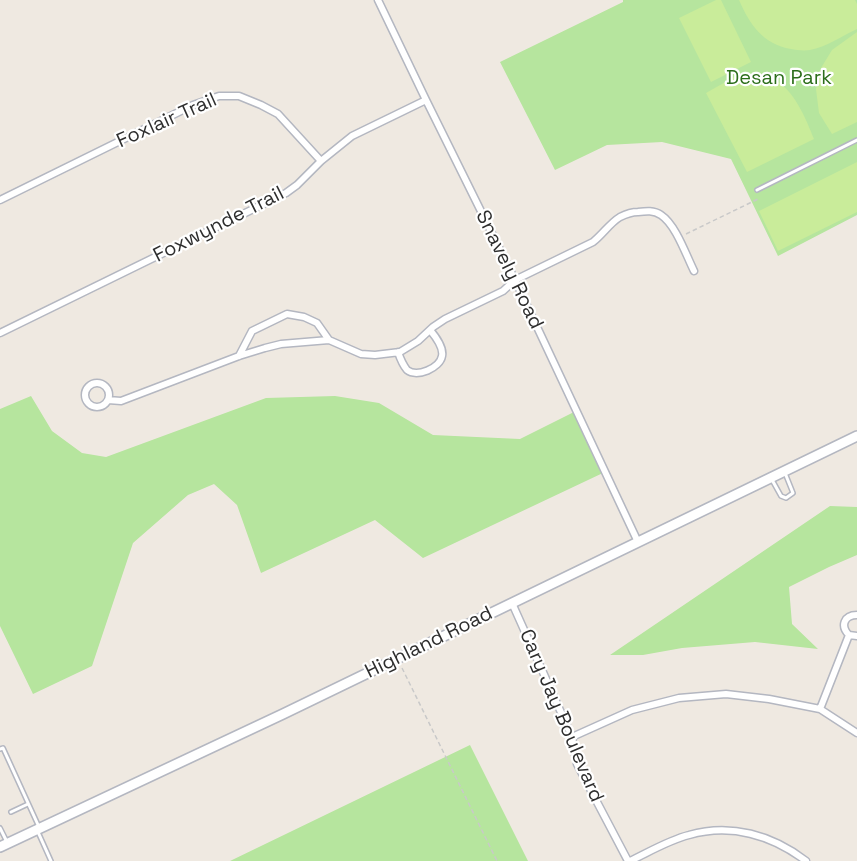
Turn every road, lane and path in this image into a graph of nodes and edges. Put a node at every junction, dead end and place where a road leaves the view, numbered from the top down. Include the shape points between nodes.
1 (378, 0) edge
2 (426, 100) junction
3 (857, 140) edge
4 (321, 161) junction
5 (757, 190) joint
6 (0, 200) edge
7 (678, 238) junction
8 (694, 271) dead end
9 (515, 280) junction
10 (430, 330) junction
11 (0, 333) edge
12 (329, 340) junction
13 (398, 352) junction
14 (238, 356) junction
15 (108, 400) dead end
16 (857, 436) edge
17 (784, 471) junction
18 (770, 478) junction
19 (638, 542) junction
20 (513, 603) junction
21 (857, 615) edge
22 (849, 635) junction
23 (857, 636) edge
24 (397, 659) junction
25 (820, 710) junction
26 (857, 733) edge
27 (572, 736) junction
28 (0, 749) edge
29 (28, 804) junction
30 (11, 812) dead end
31 (0, 828) edge
32 (39, 830) junction
33 (4, 846) edge
34 (51, 860) edge
35 (46, 861) edge
36 (497, 861) edge
37 (629, 861) edge
38 (806, 861) edge

1 - 2 street, Snavely Road
2 - 4 street, Foxwynde Trail via 352,136
2 - 9 street, Snavely Road
3 - 5 lane
4 - 6 street, Foxlair Trail via 278,114 240,96 219,96 193,105
4 - 11 street, Foxwynde Trail via 286,193
5 - 7 path via 758,199
7 - 8 street
7 - 9 street via 661,215 634,212 612,223 593,242
9 - 10 street via 503,291
9 - 19 street, Snavely Road
10 - 13 street
10 - 13 street via 442,351 436,366 419,373 409,371
12 - 13 street via 361,354
12 - 14 street via 281,344
12 - 14 street via 317,324 287,314 252,330
14 - 15 street via 121,401
16 - 17 street, Highland Road
17 - 18 street, Highland Road
17 - 18 lane via 793,493 786,498
18 - 19 street, Highland Road
19 - 20 street, Highland Road
20 - 24 street, Highland Road
20 - 27 street, Cary Jay Boulevard
21 - 22 street via 850,615 844,623
22 - 23 street
22 - 25 street
24 - 32 street, Highland Road
24 - 36 path
25 - 26 street
25 - 27 street via 726,694 679,698 632,710
27 - 37 street, Cary Jay Boulevard via 577,764
28 - 29 lane via 3,748
29 - 30 lane
29 - 32 lane
31 - 33 lane
32 - 33 street, Highland Road
32 - 34 lane
34 - 35 lane
37 - 38 street via 690,834 722,830 773,840

